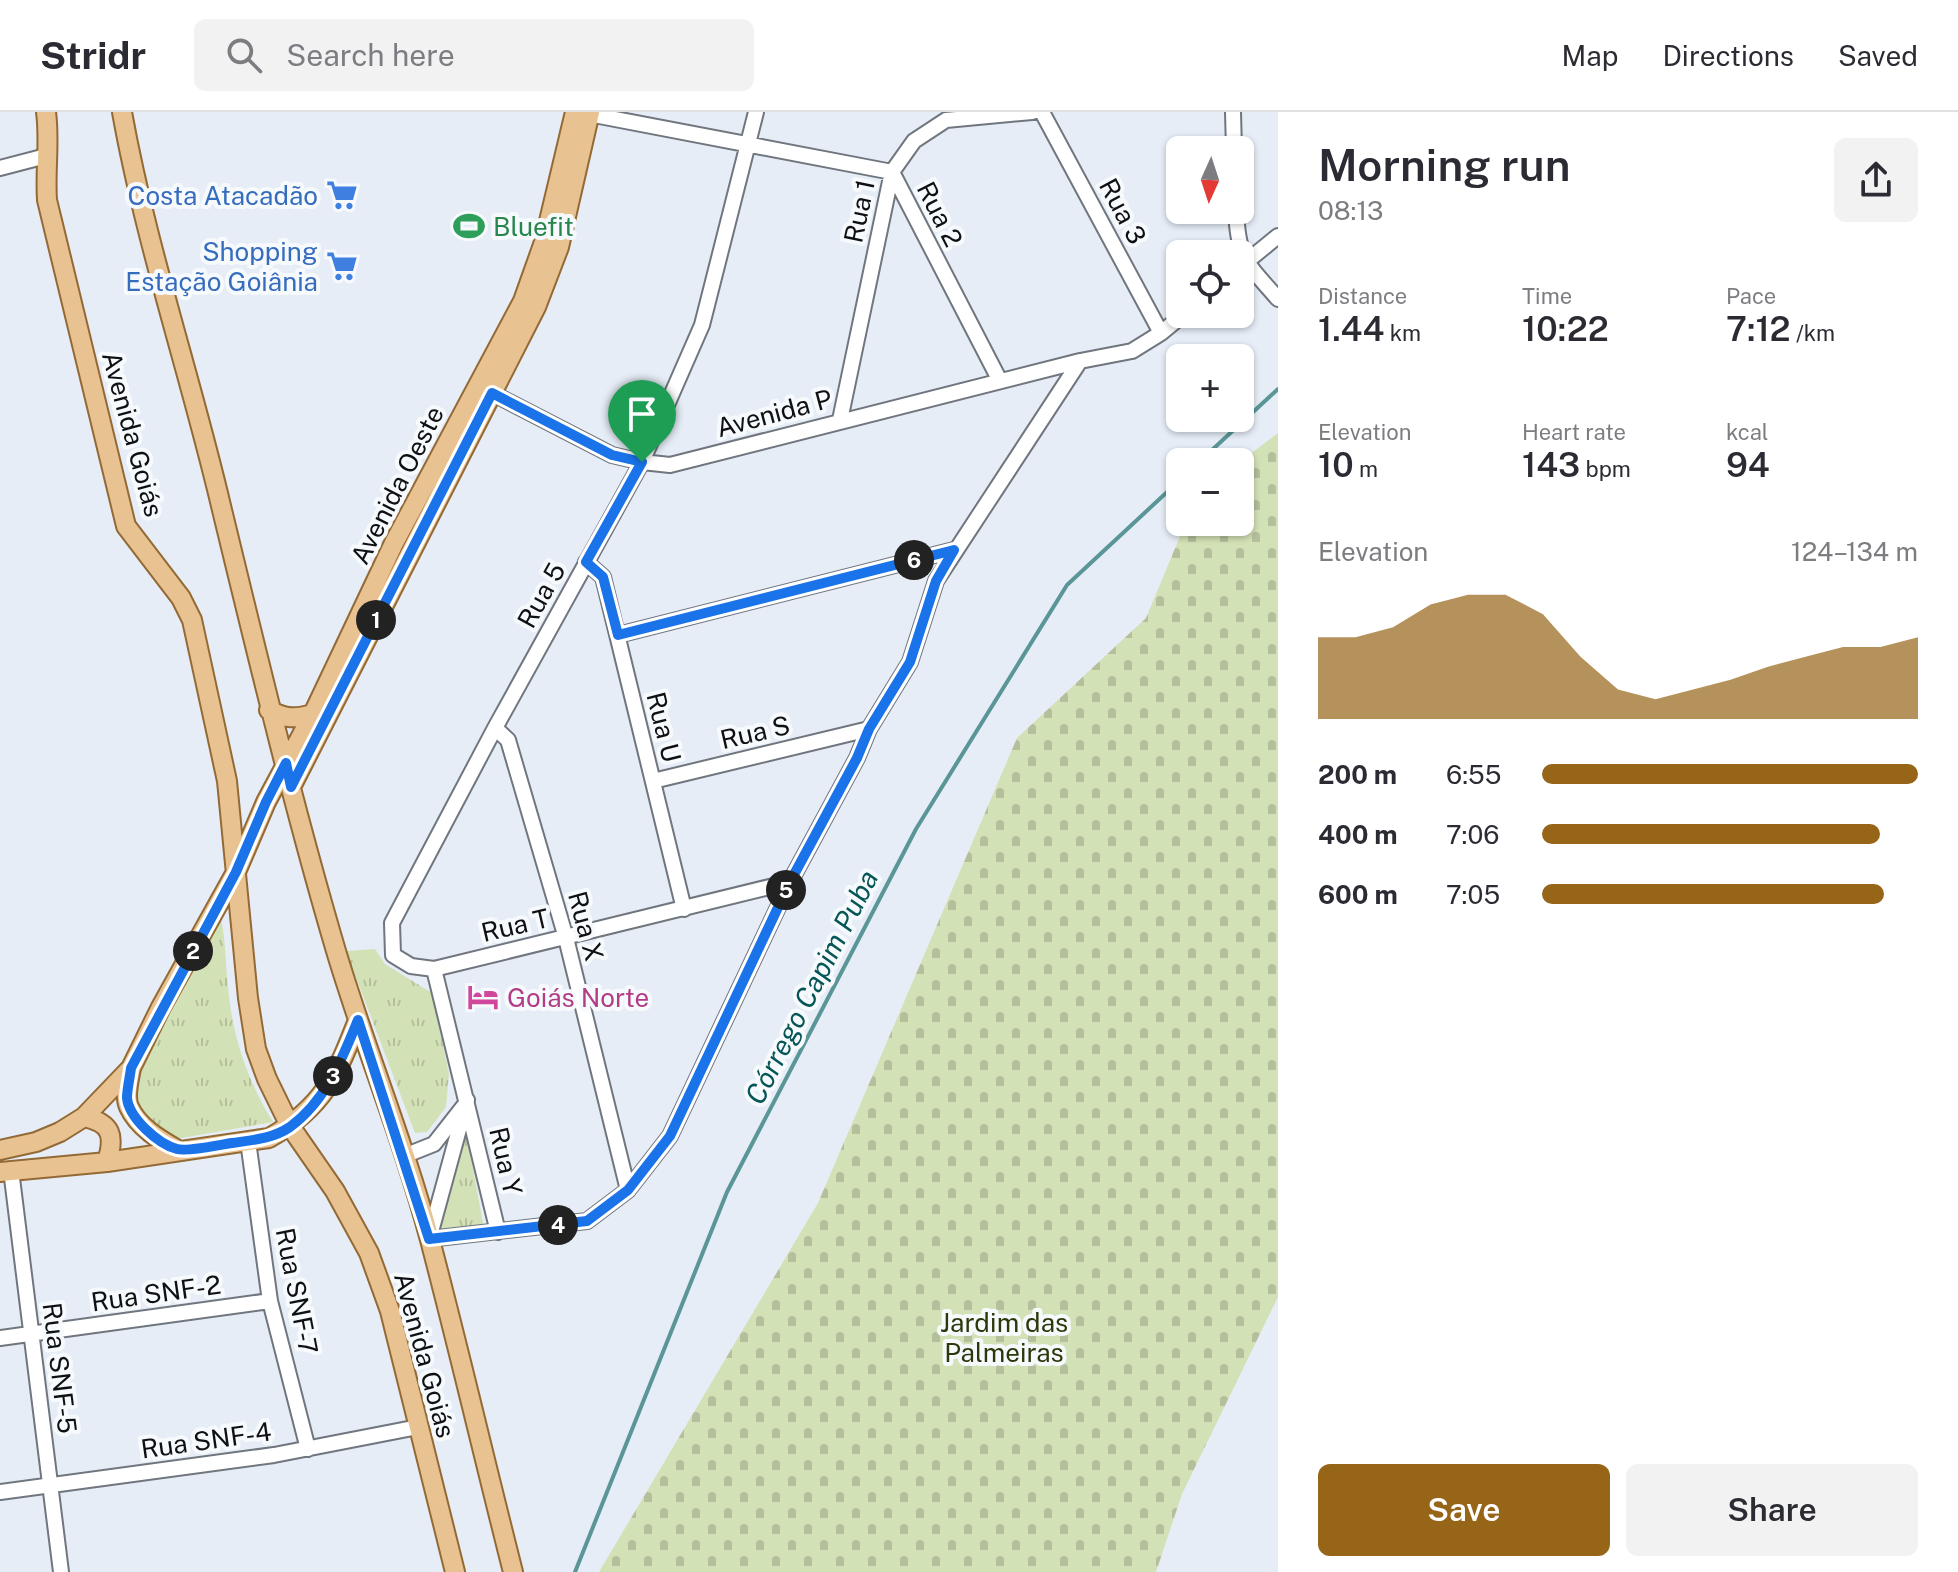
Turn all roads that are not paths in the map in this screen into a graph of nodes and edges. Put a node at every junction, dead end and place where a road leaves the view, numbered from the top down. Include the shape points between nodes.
1 (46, 112) edge
2 (122, 112) edge
3 (756, 112) edge
4 (1032, 112) edge
5 (1042, 112) edge
6 (1233, 112) edge
7 (585, 113) edge
8 (1234, 136) edge
9 (748, 144) junction
10 (46, 156) junction
11 (0, 168) edge
12 (892, 172) junction
13 (1278, 236) edge
14 (1254, 255) edge
15 (1254, 275) edge
16 (1278, 299) edge
17 (1167, 328) edge
18 (1161, 333) junction
19 (1080, 361) junction
20 (1000, 381) junction
21 (492, 393) junction
22 (840, 420) junction
23 (642, 462) junction
24 (954, 550) junction
25 (586, 562) junction
26 (618, 635) junction
27 (269, 710) junction
28 (313, 714) junction
29 (495, 728) junction
30 (869, 729) junction
31 (286, 763) junction
32 (653, 781) junction
33 (291, 787) junction
34 (236, 872) junction
35 (790, 882) junction
36 (684, 909) junction
37 (566, 938) junction
38 (434, 969) junction
39 (358, 1020) junction
40 (131, 1068) junction
41 (467, 1100) junction
42 (84, 1117) junction
43 (290, 1126) junction
44 (248, 1141) junction
45 (0, 1150) edge
46 (178, 1150) junction
47 (404, 1156) junction
48 (107, 1162) junction
49 (5, 1171) edge
50 (628, 1190) junction
51 (498, 1232) junction
52 (429, 1239) junction
53 (270, 1301) junction
54 (32, 1333) junction
55 (0, 1338) edge
56 (418, 1427) junction
57 (308, 1449) junction
58 (51, 1486) junction
59 (0, 1492) edge
60 (61, 1572) edge
61 (455, 1572) edge
62 (513, 1572) edge

1 - 10 main road, Avenida Goiás
2 - 27 main road, Avenida Goiás
3 - 9 street, Rua 5
4 - 12 street, Rua 1 via 946,120 914,141
5 - 18 street, Rua 3
6 - 8 street
7 - 9 street, Rua 2
7 - 21 main road, Avenida Oeste via 568,209 548,280
7 - 28 main road, Avenida Oeste via 523,301 394,543
9 - 12 street, Rua 2
9 - 23 street, Rua 5 via 702,325
10 - 11 street
10 - 34 main road, Avenida Goiás via 47,200 126,526 192,620 227,781
12 - 20 street, Rua 2
12 - 22 street, Rua 1
13 - 14 street
15 - 16 street
17 - 18 street, Avenida P
18 - 19 street, Avenida P via 1132,351
19 - 20 street, Avenida P
19 - 24 street
20 - 22 street, Avenida P
21 - 23 street, Avenida P via 612,455
21 - 33 main road, Avenida Oeste
22 - 23 street, Avenida P via 670,465
23 - 25 street, Rua 5
24 - 26 street
24 - 30 street via 936,581 910,662
25 - 26 street, Rua U via 603,577
25 - 29 street, Rua 5
26 - 32 street, Rua U
27 - 28 main road via 296,719
27 - 31 main road, Avenida Goiás
28 - 31 main road, Avenida Oeste
29 - 37 street, Rua X via 508,740
29 - 38 street, Rua 5 via 392,923 393,955 411,966
30 - 32 street, Rua S
30 - 35 street
31 - 33 main road, Avenida Goiás
31 - 34 main road, Avenida Oeste
32 - 36 street, Rua U
33 - 39 main road, Avenida Goiás
34 - 40 main road, Avenida Oeste
34 - 43 main road, Avenida Goiás via 256,1049
35 - 36 street, Rua T
35 - 50 street via 670,1136
36 - 37 street, Rua T
37 - 38 street, Rua T
37 - 50 street, Rua X
38 - 41 street, Rua Y
39 - 43 main road via 316,1104
39 - 47 main road, Avenida Goiás
40 - 42 main road
40 - 46 main road via 129,1108 159,1139
41 - 47 street, Rua Y via 434,1144
41 - 51 street, Rua Y
41 - 52 street, Rua Y
42 - 45 main road via 36,1142
42 - 48 main road via 99,1120 108,1129
43 - 44 main road via 269,1138
43 - 56 main road, Avenida Goiás via 369,1253 390,1311
44 - 46 main road
44 - 53 street, Rua SNF-7
46 - 48 main road
47 - 52 main road, Avenida Goiás
48 - 49 main road
49 - 54 street, Rua SNF-5
50 - 51 street via 587,1221
51 - 52 street
52 - 62 main road, Avenida Goiás
53 - 54 street, Rua SNF-2
53 - 57 street, Rua SNF-7
54 - 55 street, Rua SNF-2
54 - 58 street, Rua SNF-5
56 - 57 street, Rua SNF-4
56 - 61 main road, Avenida Goiás
57 - 58 street, Rua SNF-4
58 - 59 street, Rua SNF-4
58 - 60 street, Rua SNF-5

